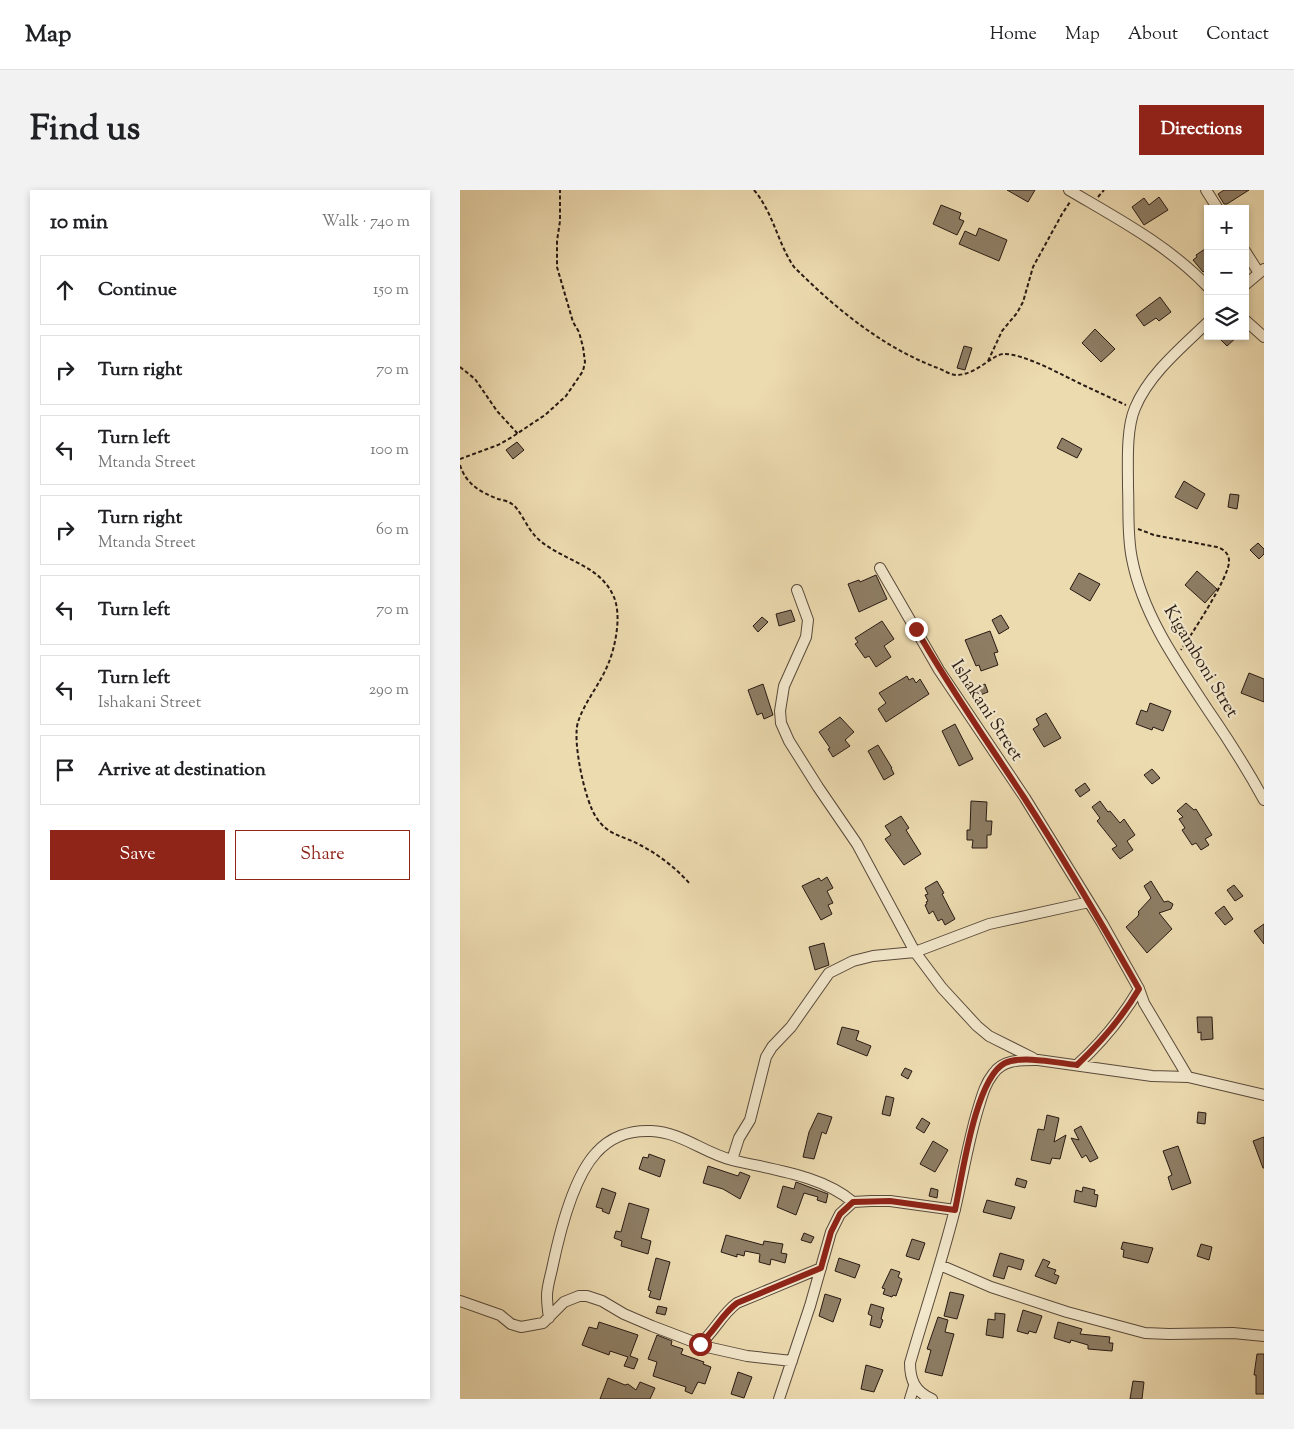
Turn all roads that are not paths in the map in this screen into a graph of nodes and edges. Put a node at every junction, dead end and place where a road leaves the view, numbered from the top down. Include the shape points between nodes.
1 (1206, 190) edge
2 (1072, 192) edge
3 (1215, 205) edge
4 (1249, 256) edge
5 (1262, 271) edge
6 (1249, 281) edge
7 (1204, 283) edge
8 (1249, 323) edge
9 (1204, 326) edge
10 (1264, 336) edge
11 (880, 568) dead end
12 (797, 590) dead end
13 (1264, 800) edge
14 (1089, 902) junction
15 (915, 952) junction
16 (1139, 989) junction
17 (1038, 1060) junction
18 (1077, 1065) junction
19 (1188, 1077) junction
20 (1264, 1095) edge
21 (732, 1160) junction
22 (853, 1202) junction
23 (955, 1210) junction
24 (940, 1265) junction
25 (821, 1268) junction
26 (460, 1301) edge
27 (549, 1318) junction
28 (1264, 1336) edge
29 (700, 1344) junction
30 (792, 1361) junction
31 (914, 1386) junction
32 (779, 1399) edge
33 (910, 1399) edge
34 (932, 1399) edge

1 - 3 street
2 - 7 street via 1150,237
4 - 5 street
5 - 6 street
8 - 10 street
9 - 13 street, Kigamboni Stret via 1170,358 1134,408 1129,438 1131,556 1152,618 1174,659
11 - 14 street, Ishakani Street via 939,670
12 - 15 street via 808,620 806,637 784,686 781,723 801,761 857,844
14 - 15 street via 989,924
14 - 16 street, Ishakani Street
15 - 17 street via 977,1026 989,1036
15 - 21 street via 853,961 829,973 766,1057 750,1120 739,1138
16 - 18 street via 1115,1025
16 - 19 street, Ishakani Street
17 - 18 street
17 - 23 street via 1005,1063 993,1073 983,1091
18 - 19 street via 1152,1076
19 - 20 street
21 - 22 street via 815,1181 841,1192
21 - 27 street via 715,1156 667,1133 631,1132 611,1140 591,1161 575,1189 554,1255 547,1294
22 - 23 street via 890,1201
22 - 25 street via 840,1214 831,1232
23 - 24 street
24 - 28 street via 991,1287 1145,1333
24 - 31 street via 910,1362
25 - 29 street via 737,1303
25 - 30 street
26 - 27 street via 500,1315 511,1324 522,1327 543,1323
27 - 29 street via 564,1302 587,1296
29 - 30 street via 736,1354
30 - 32 street
31 - 33 street
31 - 34 street

